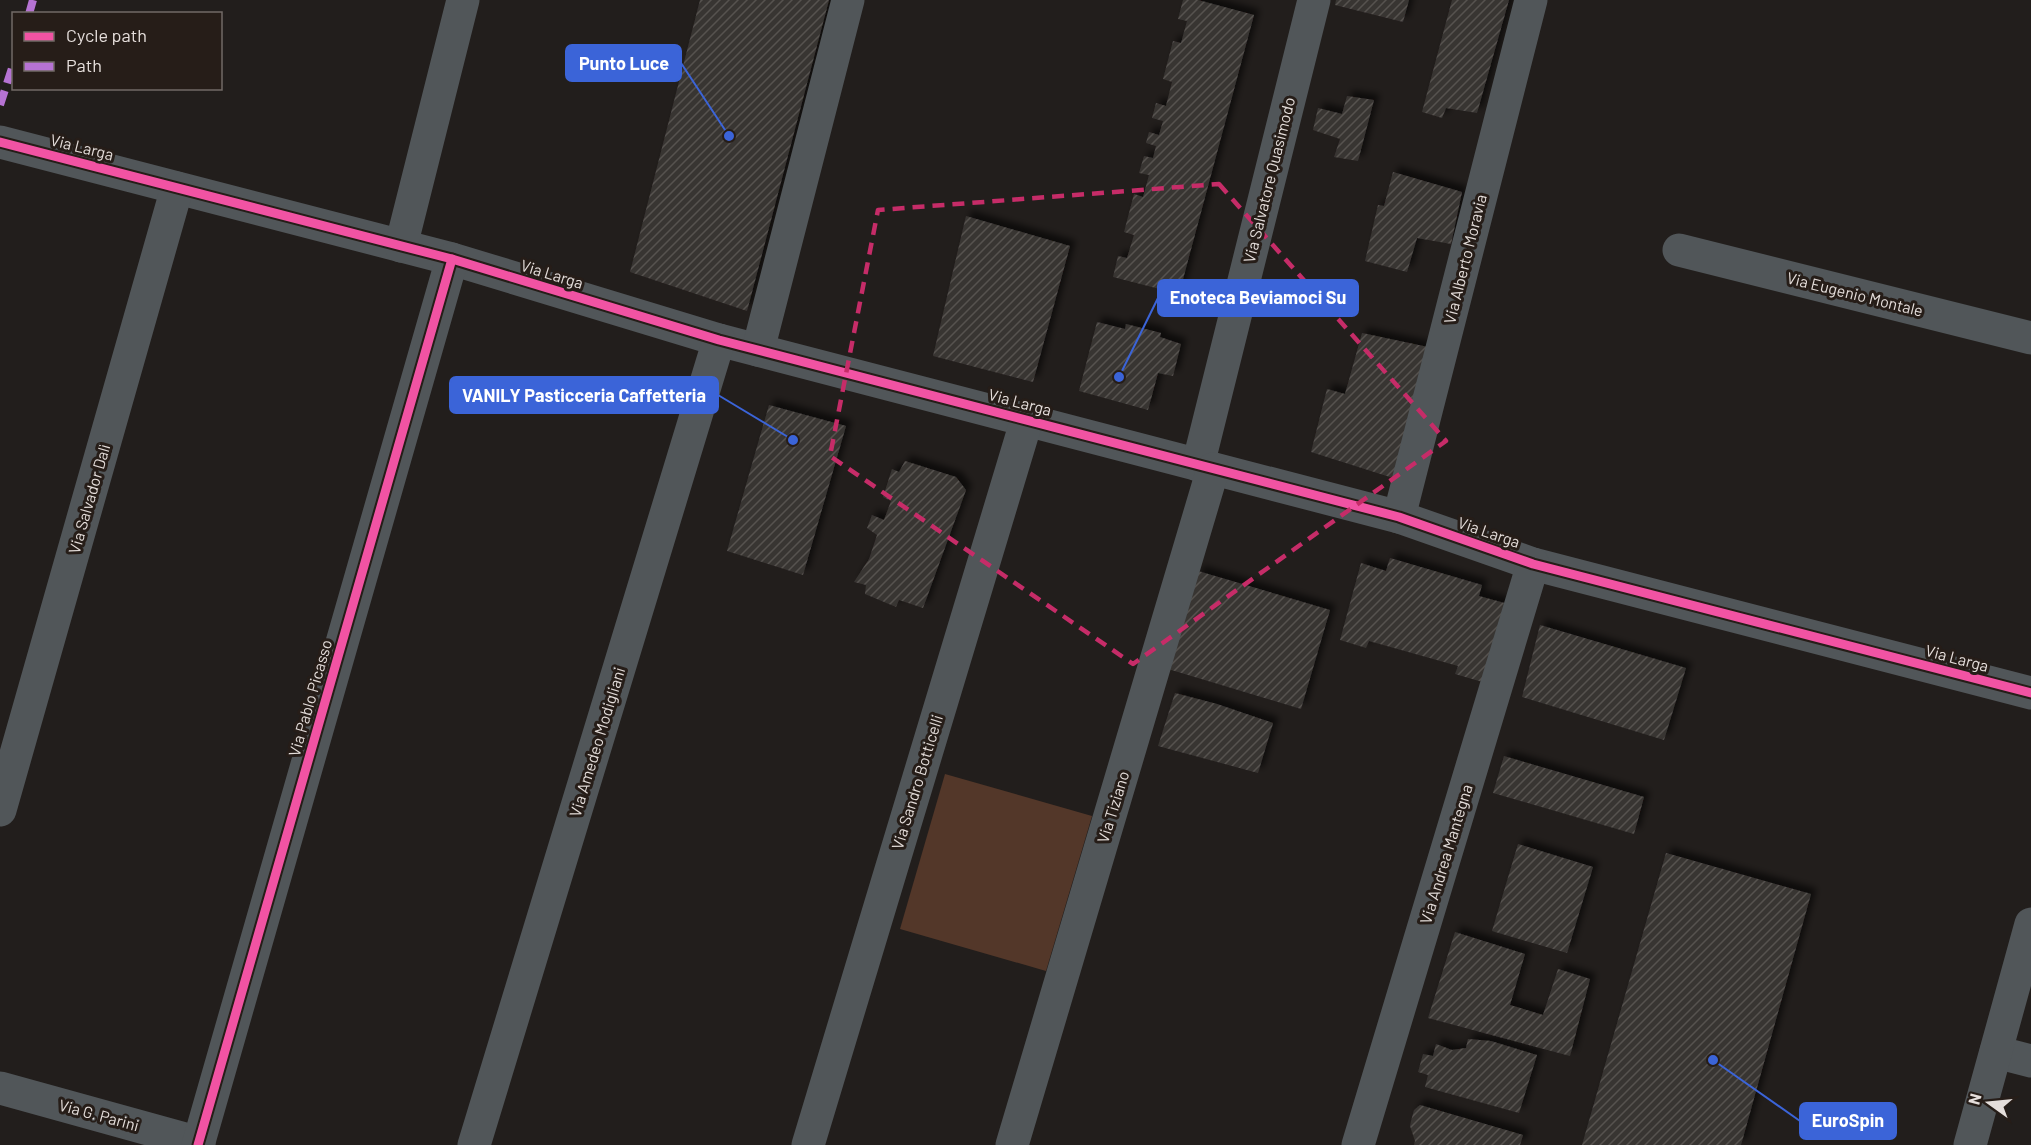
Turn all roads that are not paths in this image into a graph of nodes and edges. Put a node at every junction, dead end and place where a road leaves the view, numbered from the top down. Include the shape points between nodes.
1 (463, 0) edge
2 (848, 0) edge
3 (1314, 0) edge
4 (1531, 0) edge
5 (0, 142) edge
6 (177, 188) junction
7 (401, 246) junction
8 (1678, 250) dead end
9 (452, 259) junction
10 (2031, 338) edge
11 (719, 340) junction
12 (758, 350) junction
13 (1027, 419) junction
14 (1205, 467) junction
15 (1399, 517) junction
16 (1533, 564) junction
17 (2031, 693) edge
18 (0, 810) edge
19 (2031, 924) edge
20 (1996, 1052) junction
21 (2031, 1061) edge
22 (0, 1088) edge
23 (198, 1144) edge
24 (474, 1145) edge
25 (808, 1145) edge
26 (1012, 1145) edge
27 (1358, 1145) edge
28 (1970, 1145) edge

1 - 7 street
2 - 12 street
3 - 14 street, Via Salvatore Quasimodo
4 - 15 street, Via Alberto Moravia
5 - 6 street, Via Larga
6 - 7 street, Via Larga
6 - 18 street, Via Salvador Dalì
7 - 9 street, Via Larga
8 - 10 street, Via Eugenio Montale
9 - 11 street, Via Larga
9 - 23 street, Via Pablo Picasso
11 - 12 street, Via Larga
11 - 24 street, Via Amedeo Modigliani
12 - 13 street, Via Larga
13 - 14 street, Via Larga
13 - 25 street, Via Sandro Botticelli
14 - 15 street, Via Larga
14 - 26 street, Via Tiziano
15 - 16 street, Via Larga
16 - 17 street, Via Larga
16 - 27 street, Via Andrea Mantegna
19 - 20 street
20 - 21 street
20 - 28 street
22 - 23 street, Via G. Parini

